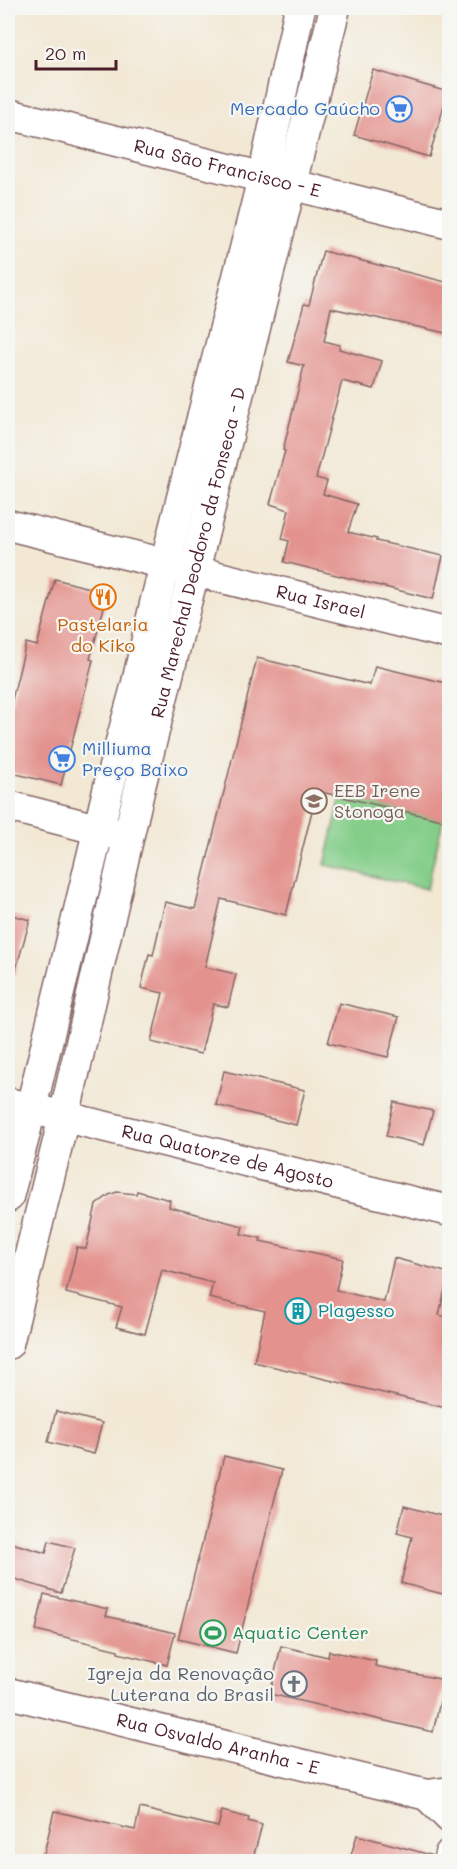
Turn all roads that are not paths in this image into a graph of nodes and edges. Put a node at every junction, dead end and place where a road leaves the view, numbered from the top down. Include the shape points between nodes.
1 (300, 8) edge
2 (335, 8) edge
3 (8, 114) edge
4 (277, 181) junction
5 (450, 224) edge
6 (8, 525) edge
7 (166, 563) junction
8 (194, 570) junction
9 (450, 634) edge
10 (150, 690) junction
11 (8, 806) edge
12 (98, 829) junction
13 (128, 837) junction
14 (68, 957) junction
15 (100, 964) junction
16 (24, 1108) edge
17 (66, 1108) junction
18 (8, 1197) edge
19 (450, 1211) edge
20 (8, 1344) edge
21 (8, 1693) edge
22 (438, 1793) edge
23 (450, 1818) edge
24 (450, 1854) edge
25 (448, 1862) edge

1 - 4 street, Rua Marechal Deodoro da Fonseca - D
2 - 4 street, Rua Marechal Deodoro da Fonseca - D
3 - 4 street, Rua São Francisco - E
4 - 5 street, Rua São Francisco - E
4 - 7 street, Rua Marechal Deodoro da Fonseca - D
4 - 8 street, Rua Marechal Deodoro da Fonseca - D
6 - 7 street
7 - 8 street, Rua Israel
7 - 10 street, Rua Marechal Deodoro da Fonseca - D
8 - 9 street, Rua Israel
8 - 10 street, Rua Marechal Deodoro da Fonseca - D
10 - 12 street, Rua Marechal Deodoro da Fonseca - D
10 - 13 street, Rua Marechal Deodoro da Fonseca - D
11 - 12 street
12 - 13 street
12 - 14 street, Rua Marechal Deodoro da Fonseca - D
13 - 15 street, Rua Marechal Deodoro da Fonseca - D
14 - 15 street
14 - 16 street, Rua Marechal Deodoro da Fonseca - D
15 - 17 street, Rua Marechal Deodoro da Fonseca - D
16 - 17 street, Rua Quatorze de Agosto
16 - 18 street, Rua Marechal Deodoro da Fonseca - D
17 - 19 street, Rua Quatorze de Agosto
17 - 20 street, Rua Marechal Deodoro da Fonseca - D
21 - 22 street, Rua Osvaldo Aranha - E
22 - 23 street, Rua Osvaldo Aranha - E
24 - 25 street

